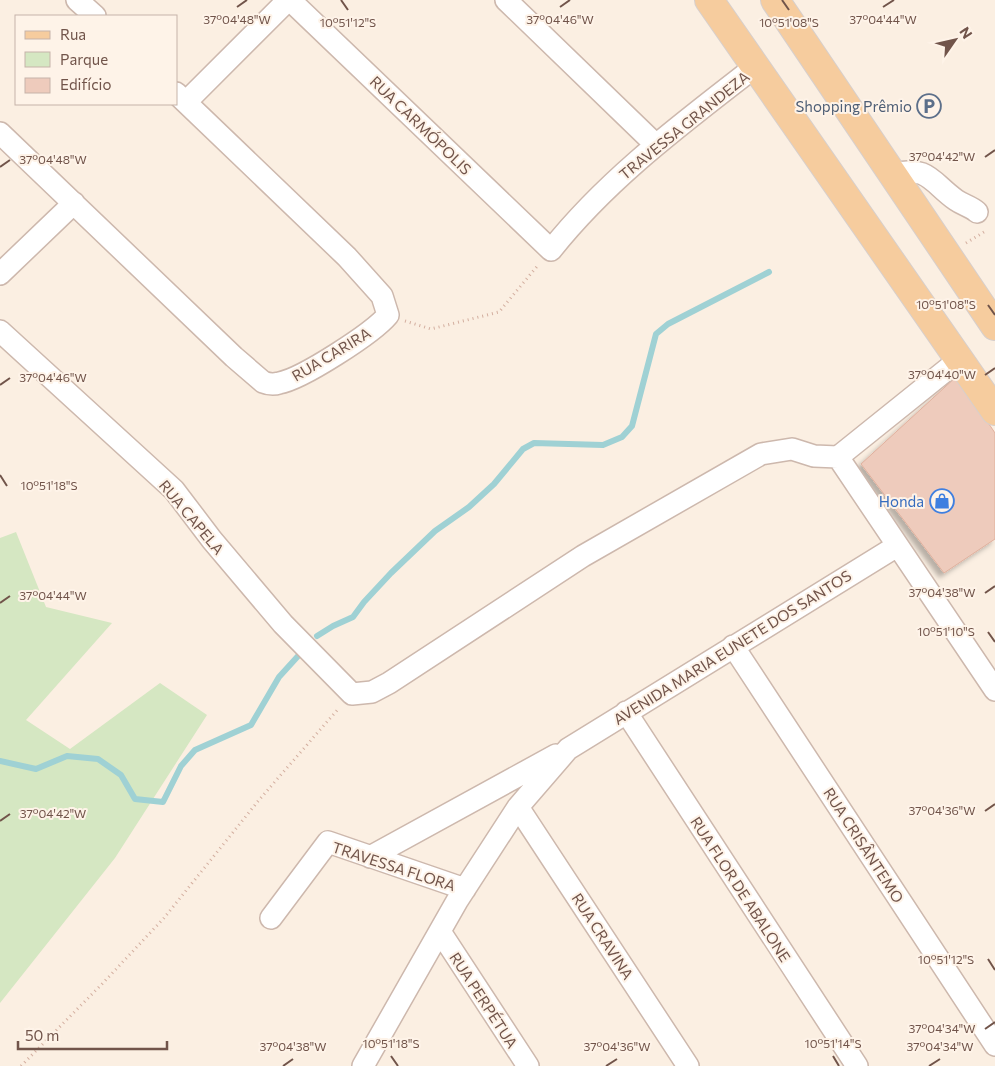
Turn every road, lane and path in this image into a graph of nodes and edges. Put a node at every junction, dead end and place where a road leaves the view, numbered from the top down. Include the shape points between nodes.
1 (78, 0) edge
2 (289, 0) edge
3 (506, 0) edge
4 (709, 0) edge
5 (774, 0) edge
6 (94, 15) edge
7 (756, 66) junction
8 (181, 98) edge
9 (0, 133) edge
10 (655, 144) junction
11 (894, 174) junction
12 (74, 203) junction
13 (976, 212) dead end
14 (990, 228) dead end
15 (551, 250) junction
16 (948, 254) junction
17 (0, 274) edge
18 (388, 315) junction
19 (995, 326) edge
20 (0, 331) edge
21 (960, 359) junction
22 (995, 411) edge
23 (838, 457) junction
24 (897, 546) junction
25 (733, 646) junction
26 (995, 690) edge
27 (352, 694) junction
28 (626, 712) junction
29 (568, 749) junction
30 (518, 807) junction
31 (370, 857) junction
32 (465, 889) junction
33 (271, 918) dead end
34 (440, 933) junction
35 (995, 1045) edge
36 (368, 1064) edge
37 (21, 1066) edge
38 (528, 1066) edge
39 (688, 1066) edge
40 (857, 1066) edge

1 - 6 street
2 - 8 street
2 - 15 street, RUA CARMÓPOLIS
3 - 10 street
4 - 7 main road
5 - 11 main road
7 - 10 street, TRAVESSA GRANDEZA
7 - 21 main road
8 - 18 street via 347,257 382,296
9 - 12 street, RUA CARIRA
10 - 15 street, TRAVESSA GRANDEZA via 615,180
11 - 13 street via 912,170 926,175 958,202
11 - 16 main road
12 - 17 street
12 - 18 street, RUA CARIRA via 234,357 268,384 288,380 341,352
14 - 16 path
15 - 18 path via 498,312 431,330
16 - 19 main road
20 - 27 street, RUA CAPELA via 174,490 284,624
21 - 22 main road
21 - 23 street
23 - 24 street
23 - 27 street via 814,456 792,449 761,454 583,556 389,683 372,692
24 - 25 street, AVENIDA MARIA EUNETE DOS SANTOS
24 - 26 street
25 - 28 street, AVENIDA MARIA EUNETE DOS SANTOS
25 - 35 street, RUA CRISÂNTEMO
27 - 37 path via 259,800 164,918
28 - 29 street, AVENIDA MARIA EUNETE DOS SANTOS
28 - 40 street, RUA FLOR DE ABALONE
29 - 30 street, AVENIDA MARIA EUNETE DOS SANTOS
29 - 31 street, AVENIDA MARIA EUNETE DOS SANTOS
30 - 32 street, AVENIDA MARIA EUNETE DOS SANTOS
30 - 39 street, RUA CRAVINA
31 - 32 street, TRAVESSA FLORA
31 - 33 street, TRAVESSA FLORA via 328,842
32 - 34 street, AVENIDA MARIA EUNETE DOS SANTOS
34 - 36 street, AVENIDA MARIA EUNETE DOS SANTOS
34 - 38 street, RUA PERPÉTUA

